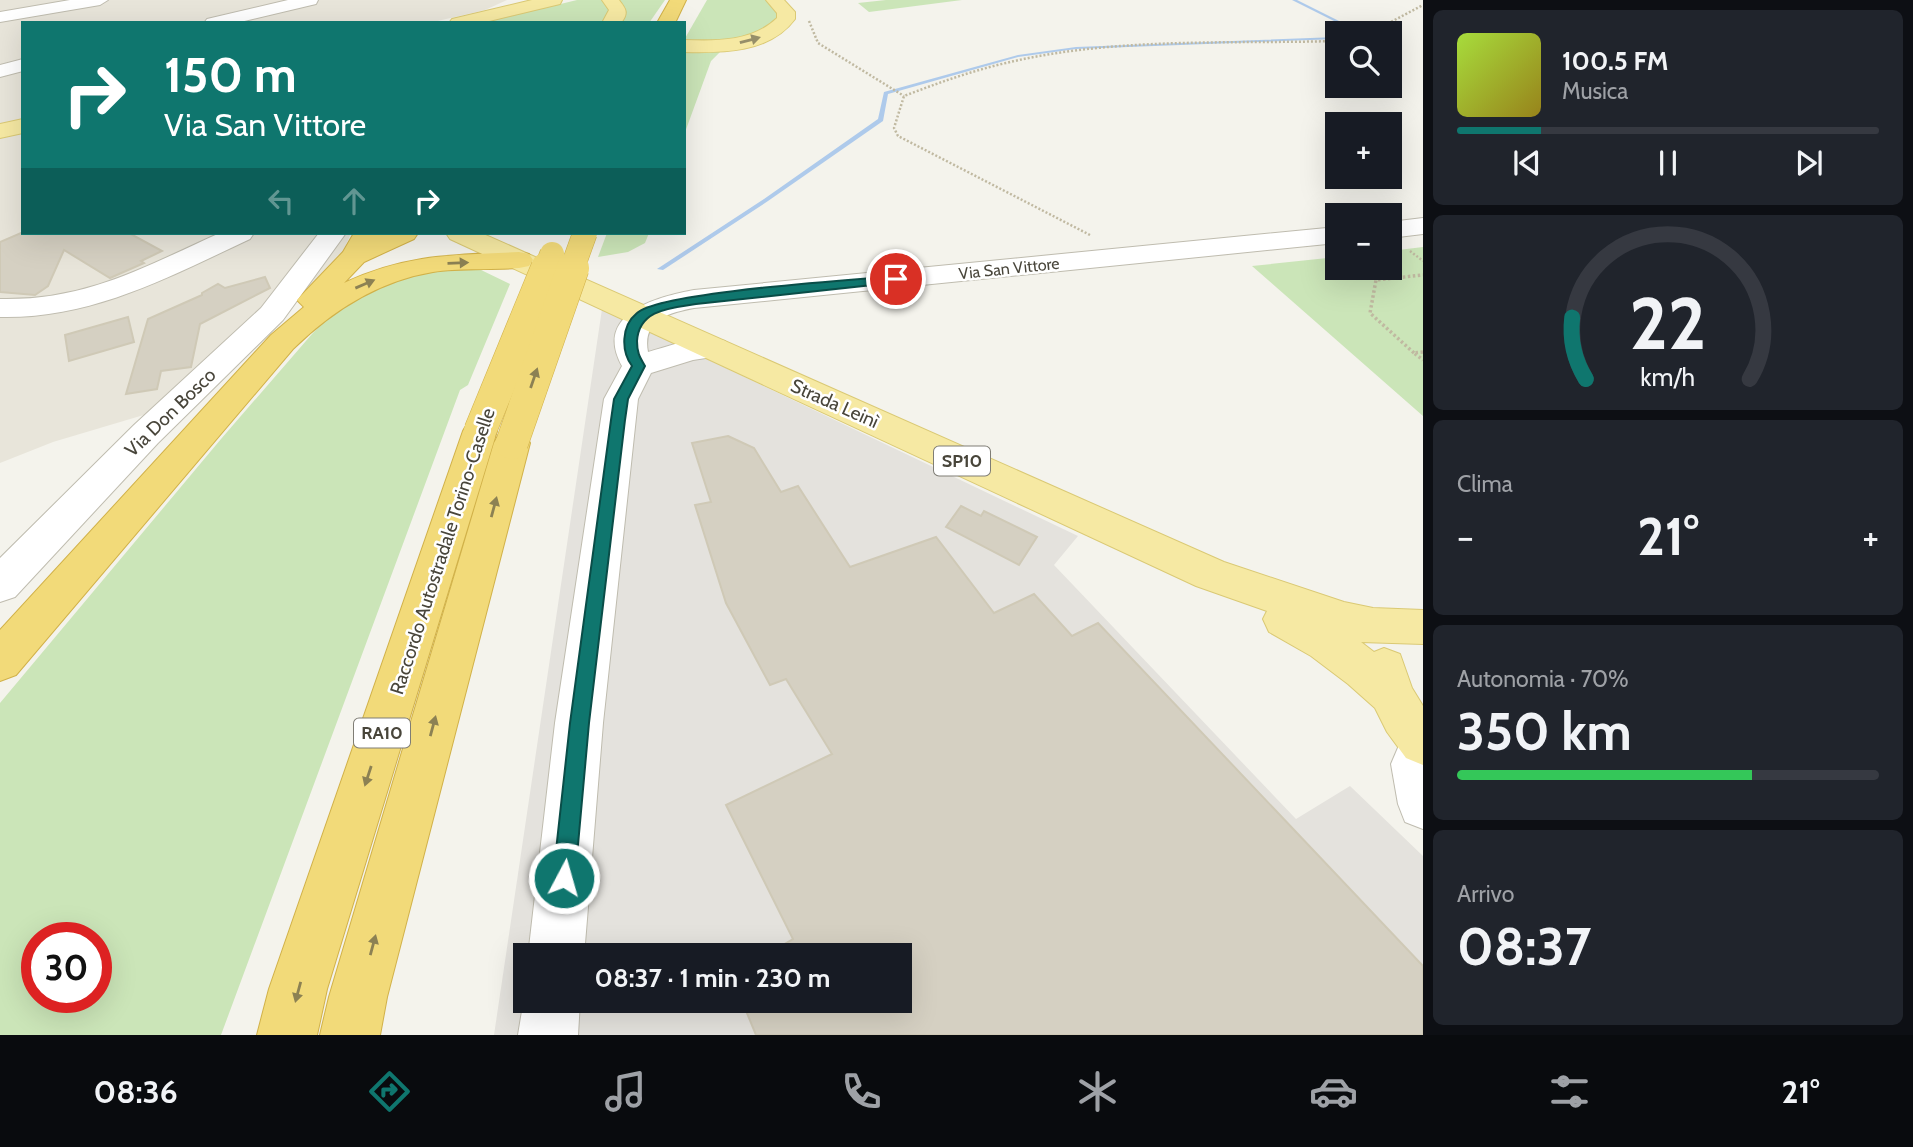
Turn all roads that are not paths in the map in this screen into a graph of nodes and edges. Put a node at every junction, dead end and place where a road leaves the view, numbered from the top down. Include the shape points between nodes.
1 (5, 0) edge
2 (100, 0) edge
3 (310, 0) edge
4 (526, 0) edge
5 (554, 0) edge
6 (610, 0) edge
7 (678, 0) edge
8 (693, 0) edge
9 (774, 0) edge
10 (23, 14) junction
11 (492, 15) junction
12 (0, 17) edge
13 (47, 21) edge
14 (221, 21) edge
15 (466, 21) edge
16 (476, 21) edge
17 (613, 21) edge
18 (667, 21) edge
19 (682, 21) edge
20 (686, 46) edge
21 (21, 66) edge
22 (0, 71) edge
23 (21, 126) edge
24 (0, 131) edge
25 (1423, 226) edge
26 (1402, 229) edge
27 (236, 235) edge
28 (390, 235) edge
29 (427, 235) edge
30 (463, 235) edge
31 (559, 235) edge
32 (584, 235) edge
33 (1325, 236) edge
34 (351, 240) edge
35 (519, 260) junction
36 (397, 272) junction
37 (0, 308) edge
38 (641, 315) junction
39 (295, 328) junction
40 (714, 348) junction
41 (638, 366) junction
42 (496, 437) junction
43 (1210, 575) junction
44 (0, 585) edge
45 (1421, 626) edge
46 (0, 661) edge
47 (1389, 693) junction
48 (1423, 743) edge
49 (1423, 804) edge
50 (557, 943) edge
51 (550, 1013) edge
52 (288, 1035) edge
53 (350, 1035) edge
54 (548, 1035) edge

1 - 10 street
2 - 10 street
3 - 14 street
4 - 11 main road
5 - 11 main road
6 - 17 main road via 618,10
7 - 18 highway
8 - 19 highway
20 -> 9 main road via 735,44 771,32 786,19 786,12
10 - 12 street
10 - 13 street
11 - 15 main road
11 - 16 main road
21 - 22 street
23 - 24 main road
25 - 26 street
27 - 37 street via 69,304
28 - 34 highway
29 - 36 highway
30 - 35 main road, Strada Leinì / SP10
31 - 42 highway, Raccordo Autostradale Torino-Caselle / RA10, bridge
42 -> 32 highway, Raccordo Autostradale Torino-Caselle / RA10, bridge
33 - 38 street, Via San Vittore via 696,300
34 - 39 highway
34 - 44 street, Via Don Bosco via 146,434
36 -> 35 highway via 435,264
35 - 38 main road, Strada Leinì / SP10
39 -> 36 highway via 344,294
38 - 40 main road, Strada Leinì / SP10
38 - 41 street via 632,332 630,354
39 - 46 highway
40 - 41 street via 690,350
40 - 43 main road, Strada Leinì / SP10
41 - 50 street via 621,399 618,420 579,723
42 -> 52 highway, Raccordo Autostradale Torino-Caselle / RA10 via 298,989
53 -> 42 highway, Raccordo Autostradale Torino-Caselle / RA10
43 - 45 main road, Strada Leinì / SP10 via 1344,620 1373,626
43 - 47 main road, Strada Leinì / SP10 via 1327,641 1359,663
45 - 47 main road, SP10 via 1399,635 1387,649 1384,669
47 - 48 main road, SP10
48 - 49 street via 1415,764
51 - 54 street

